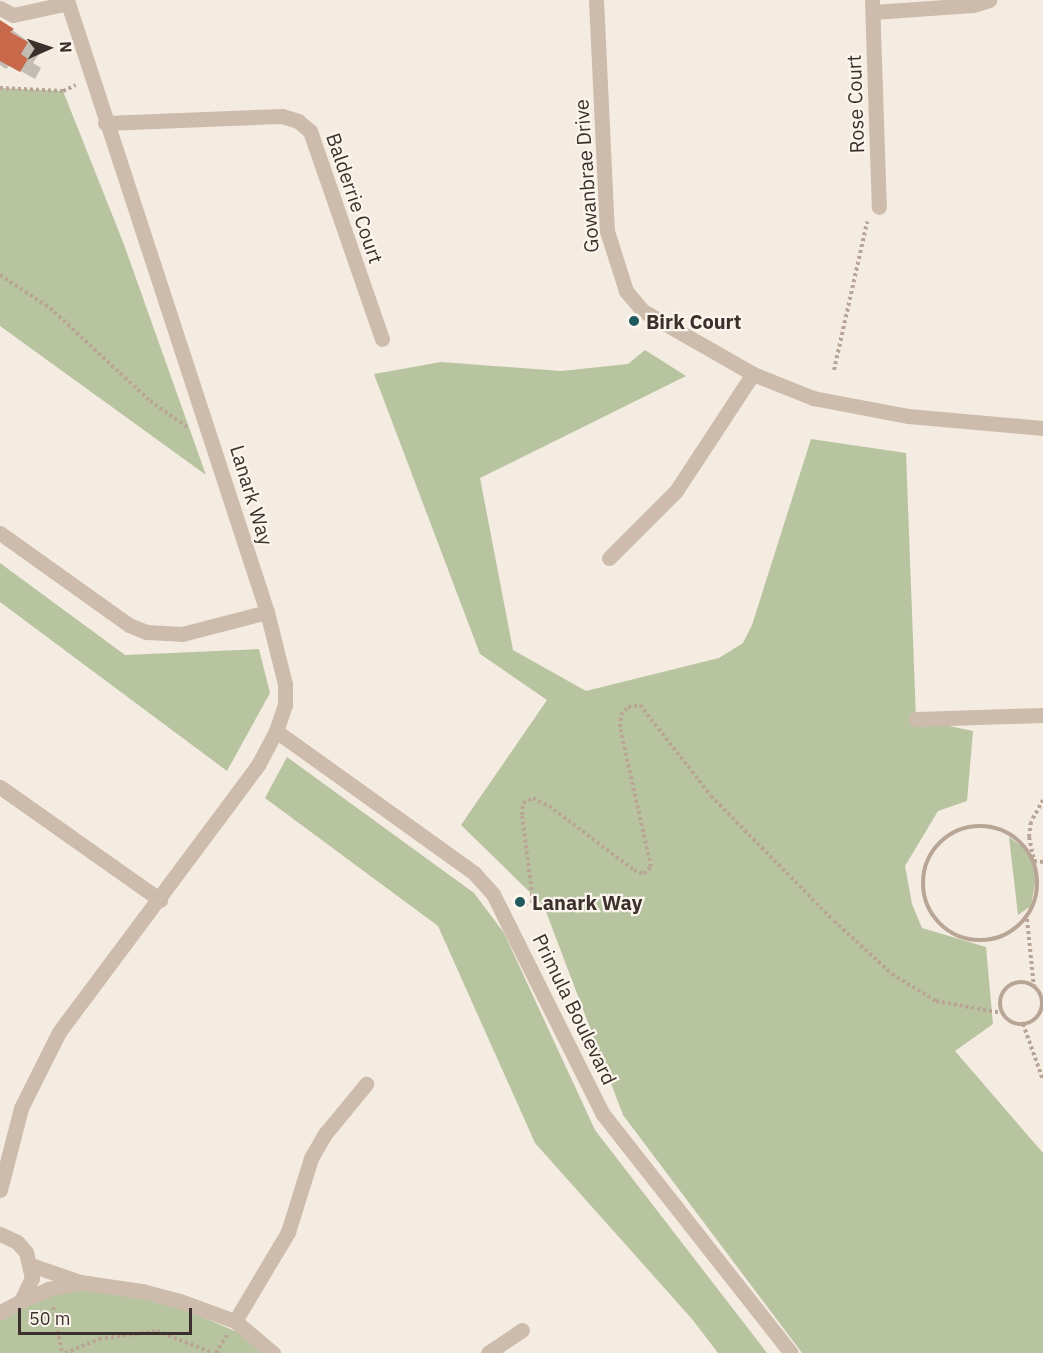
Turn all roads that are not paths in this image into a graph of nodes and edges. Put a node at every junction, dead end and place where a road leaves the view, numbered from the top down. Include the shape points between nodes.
1 (596, 0) edge
2 (989, 0) edge
3 (67, 1) edge
4 (872, 6) edge
5 (0, 8) edge
6 (105, 123) junction
7 (879, 207) road end
8 (382, 339) dead end
9 (753, 374) junction
10 (1043, 428) edge
11 (0, 533) edge
12 (609, 558) dead end
13 (267, 612) junction
14 (1043, 715) edge
15 (916, 719) dead end
16 (276, 731) junction
17 (0, 787) edge
18 (160, 900) junction
19 (366, 1084) dead end
20 (0, 1190) edge
21 (0, 1234) edge
22 (32, 1265) junction
23 (80, 1282) junction
24 (21, 1301) junction
25 (0, 1312) edge
26 (235, 1321) junction
27 (522, 1330) dead end
28 (273, 1353) edge
29 (488, 1353) edge
30 (791, 1353) edge

1 - 9 street, Gowanbrae Drive via 607,231 614,263 626,291 643,312
2 - 4 street via 973,5
3 - 5 street via 13,15
3 - 6 street, Lanark Way
4 - 7 street, Rose Court
6 - 8 street, Balderrie Court via 282,116 298,121 310,131
6 - 13 street, Lanark Way via 212,436
9 - 10 street, Gowanbrae Drive via 813,398 858,409
9 - 12 street via 676,491
11 - 13 street via 129,625 146,632 182,634
13 - 16 street, Lanark Way via 285,684 285,705
14 - 15 street
16 - 18 street, Lanark Way via 258,765
16 - 30 street, Primula Boulevard via 474,873 503,910 602,1113
17 - 18 street
18 - 20 street, Lanark Way via 59,1032 37,1070 21,1108
19 - 26 street via 324,1134 311,1158 288,1232
21 - 22 street via 17,1242
22 - 23 street
22 - 24 street via 28,1290
23 - 24 street via 48,1289
23 - 26 street via 142,1291
24 - 25 street
26 - 28 street
27 - 29 street

